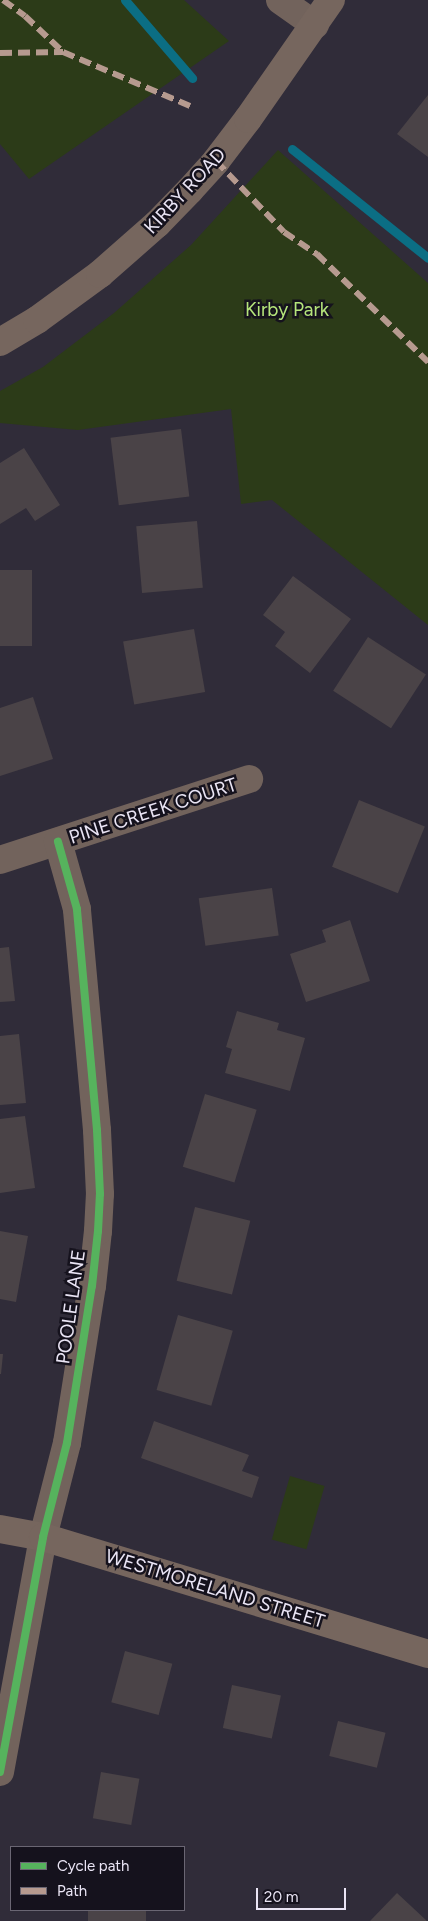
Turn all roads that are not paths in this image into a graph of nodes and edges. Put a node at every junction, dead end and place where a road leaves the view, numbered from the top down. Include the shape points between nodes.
1 (280, 0) edge
2 (331, 0) edge
3 (316, 25) junction
4 (0, 342) edge
5 (249, 779) dead end
6 (58, 842) junction
7 (0, 860) edge
8 (0, 1530) edge
9 (43, 1536) junction
10 (428, 1654) edge
11 (0, 1772) edge

1 - 3 street
2 - 3 main road, KIRBY ROAD
3 - 4 main road, KIRBY ROAD via 216,162 157,224 100,274 37,320
5 - 6 street, PINE CREEK COURT
6 - 7 street, PINE CREEK COURT
6 - 9 street, POOLE LANE via 77,910 100,1194 92,1286 67,1443
8 - 9 main road, WESTMORELAND STREET
9 - 10 main road, WESTMORELAND STREET
9 - 11 street, POOLE LANE

